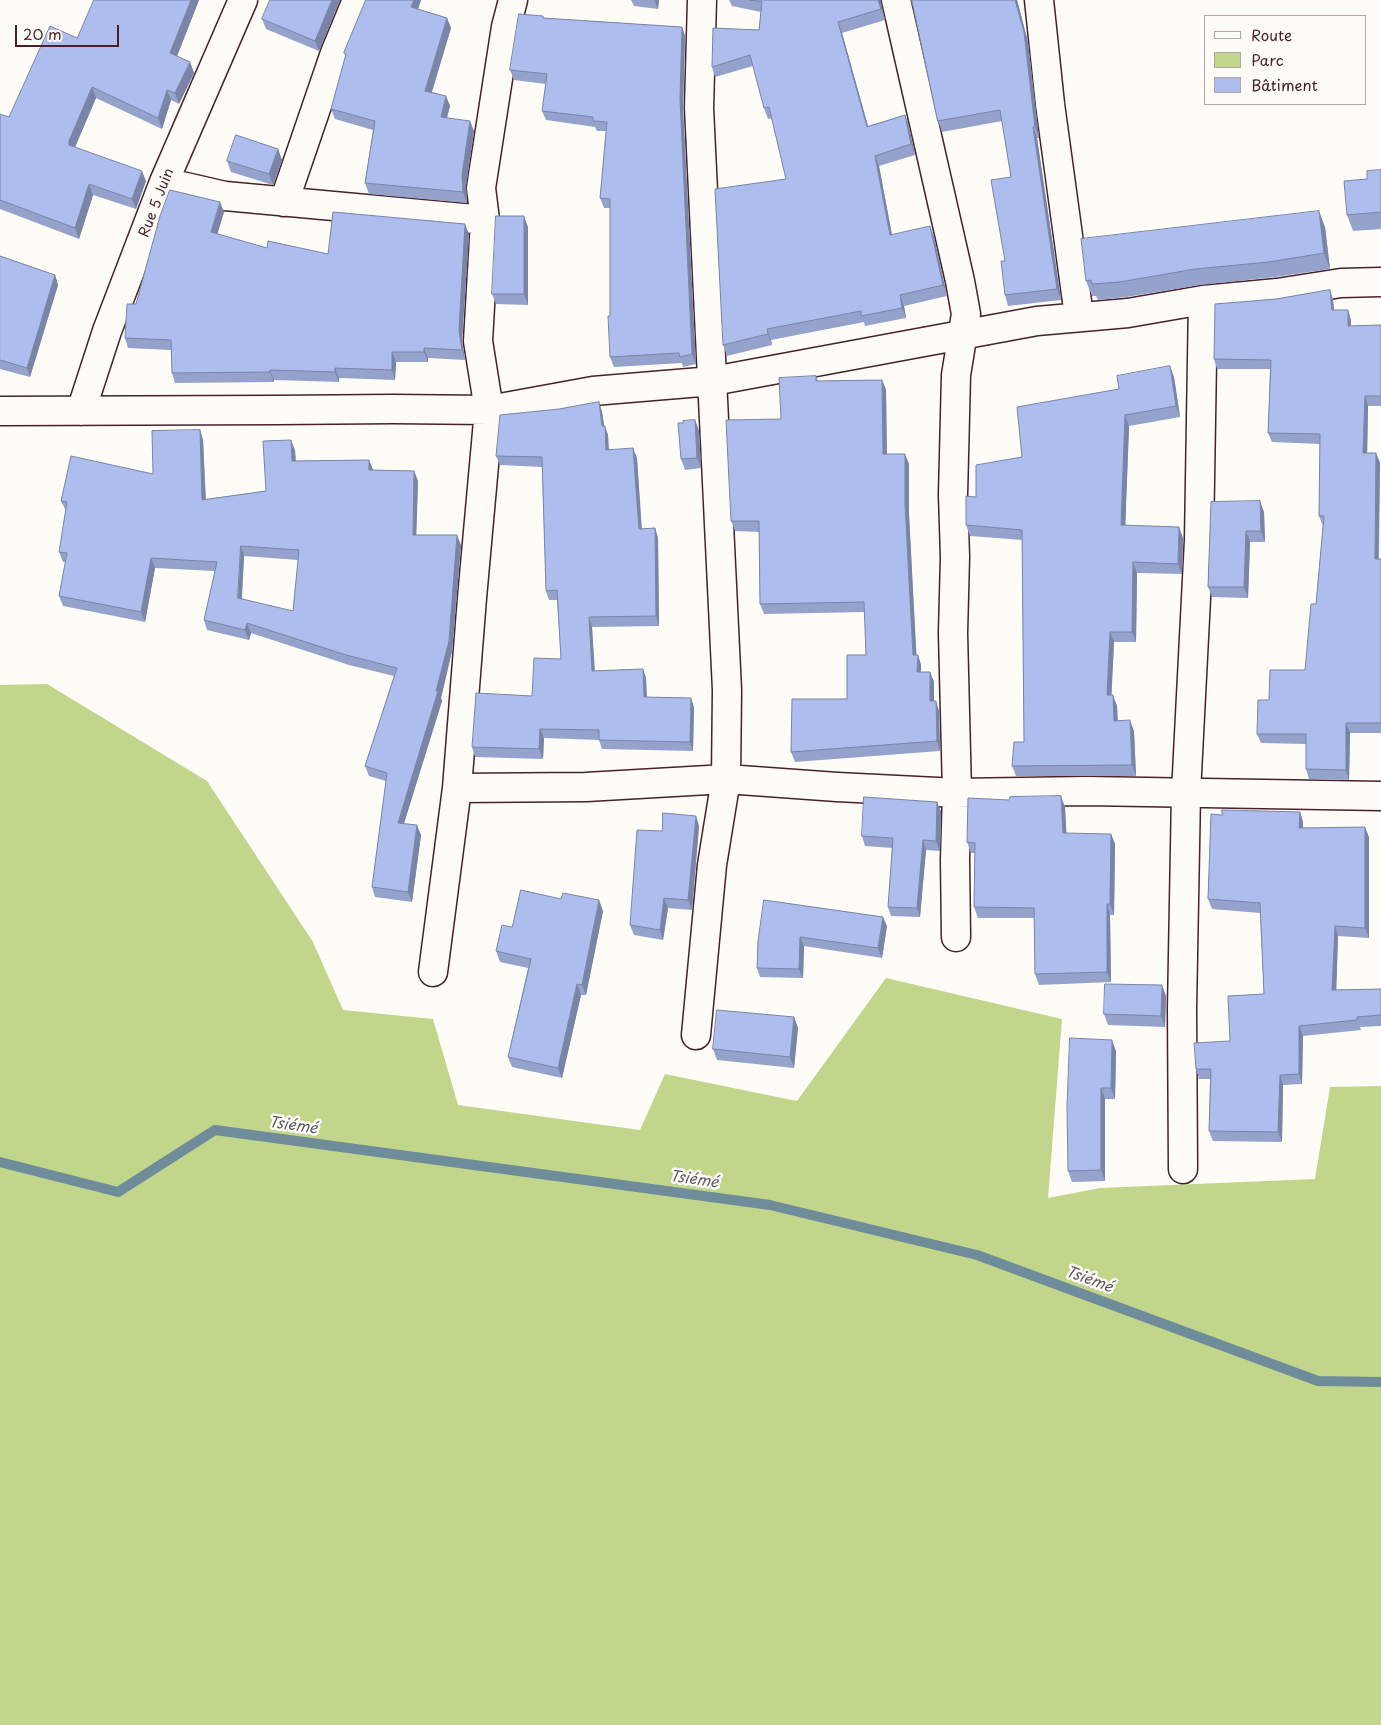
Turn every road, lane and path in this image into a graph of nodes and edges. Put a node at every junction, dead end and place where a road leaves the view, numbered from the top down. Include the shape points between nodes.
1 (243, 0) edge
2 (357, 0) edge
3 (513, 0) edge
4 (702, 0) edge
5 (896, 0) edge
6 (1039, 0) edge
7 (164, 182) junction
8 (284, 202) junction
9 (485, 220) junction
10 (1381, 282) edge
11 (1203, 300) junction
12 (1079, 316) junction
13 (964, 333) junction
14 (712, 381) junction
15 (489, 410) junction
16 (0, 411) edge
17 (81, 411) junction
18 (726, 778) junction
19 (458, 788) junction
20 (957, 793) junction
21 (1186, 793) junction
22 (1381, 796) edge
23 (956, 937) dead end
24 (433, 972) dead end
25 (696, 1035) dead end
26 (1183, 1169) dead end

1 - 7 street, Rue 5 Juin
2 - 8 street via 335,53
3 - 9 street via 481,188
4 - 14 street via 699,108
5 - 13 street via 960,281 966,314
6 - 12 street
7 - 8 street via 225,196
7 - 17 street, Rue 5 Juin via 107,331
8 - 9 street
9 - 15 street via 478,341
10 - 11 street via 1340,283
11 - 12 street via 1128,313
11 - 21 street via 1199,540
12 - 13 street
13 - 14 street
13 - 20 street via 956,375 953,486
14 - 15 street via 593,392
14 - 18 street via 727,690
15 - 17 street
15 - 19 street
16 - 17 street
18 - 19 street via 586,787
18 - 20 street
18 - 25 street via 712,865
19 - 24 street
20 - 21 street
20 - 23 street
21 - 22 street
21 - 26 street

